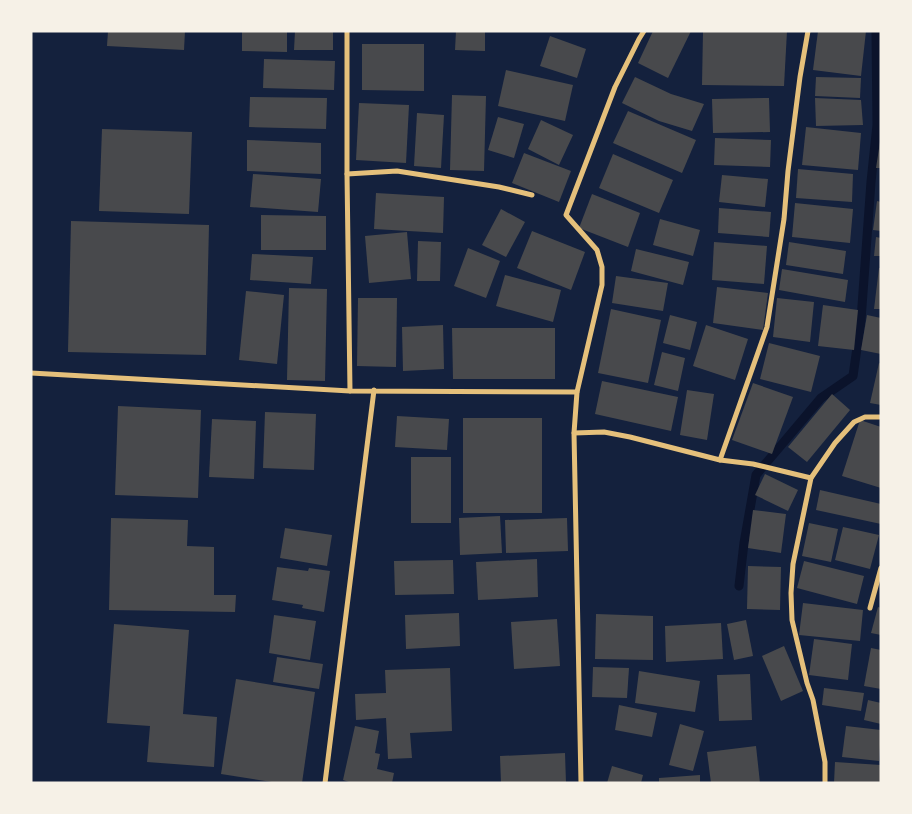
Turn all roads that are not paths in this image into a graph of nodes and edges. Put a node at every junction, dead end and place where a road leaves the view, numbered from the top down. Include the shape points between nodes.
1 (347, 31) edge
2 (644, 31) edge
3 (808, 31) edge
4 (347, 174) junction
5 (532, 195) dead end
6 (31, 373) edge
7 (374, 390) junction
8 (350, 391) junction
9 (577, 392) junction
10 (881, 417) edge
11 (574, 433) junction
12 (720, 460) junction
13 (811, 478) junction
14 (881, 568) edge
15 (870, 608) dead end
16 (325, 783) edge
17 (581, 783) edge
18 (825, 783) edge

1 - 4 street
2 - 9 street via 615,87 566,216 596,250 602,267 602,285
3 - 12 street via 767,327
4 - 5 street via 397,171
4 - 8 street
6 - 8 street
7 - 8 street
7 - 9 street
7 - 16 street
9 - 11 street
10 - 13 street via 865,416 854,422
11 - 12 street via 604,432
11 - 17 street
12 - 13 street
13 - 18 street via 793,564 791,602 792,620 826,762
14 - 15 street

